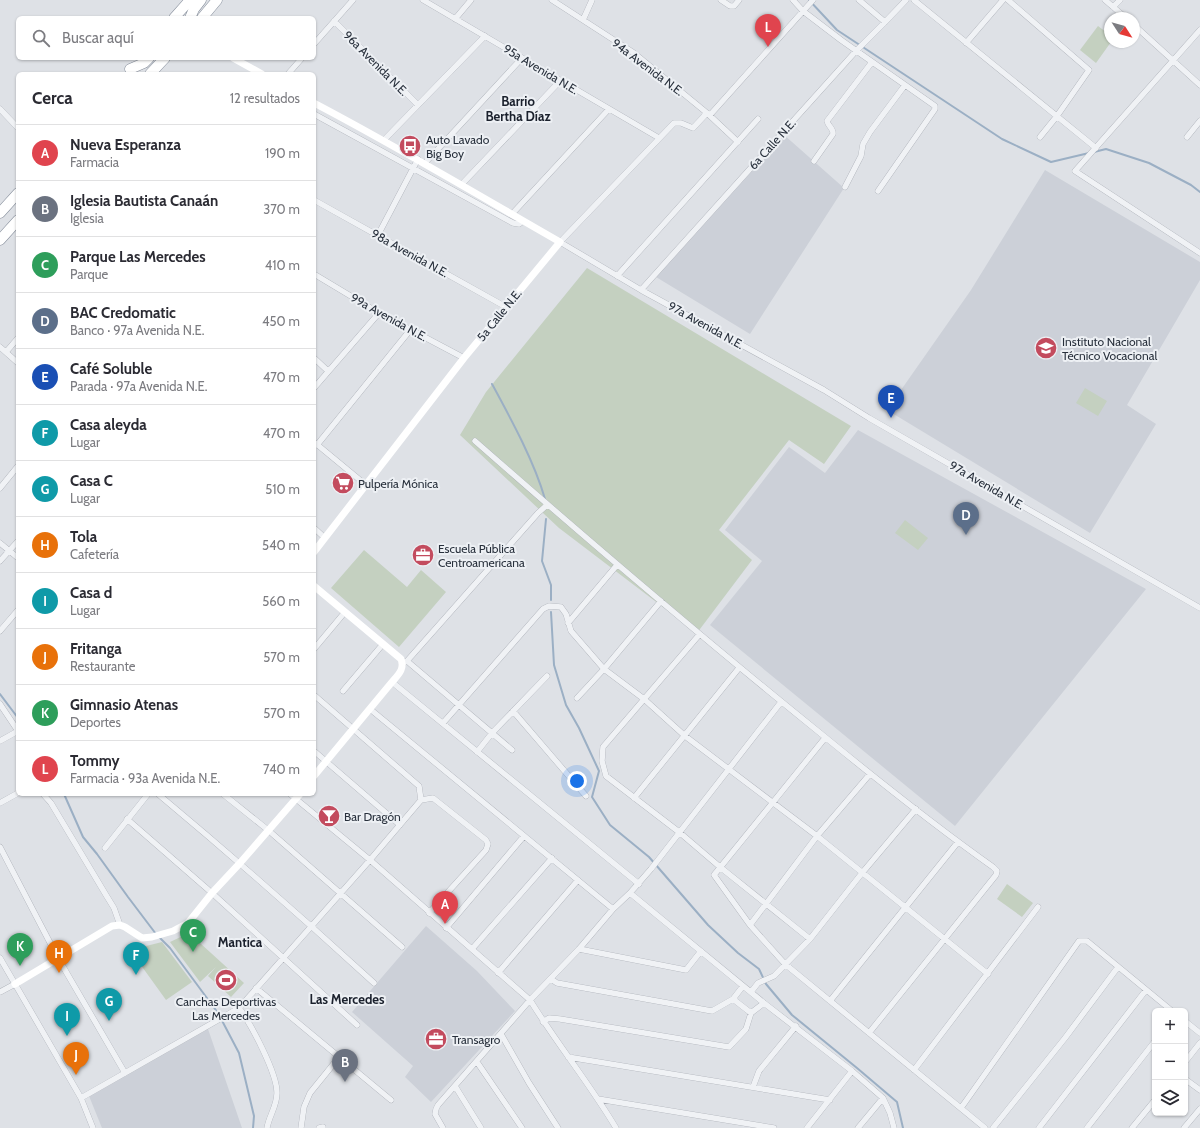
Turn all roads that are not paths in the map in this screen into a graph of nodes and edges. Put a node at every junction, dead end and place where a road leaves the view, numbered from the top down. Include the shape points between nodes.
1 (190, 0) edge
2 (201, 0) edge
3 (353, 0) edge
4 (423, 0) edge
5 (471, 0) edge
6 (552, 0) edge
7 (592, 0) edge
8 (721, 0) edge
9 (739, 0) edge
10 (793, 0) edge
11 (813, 0) edge
12 (859, 0) edge
13 (906, 0) edge
14 (914, 0) edge
15 (1004, 0) edge
16 (1008, 0) edge
17 (1105, 0) edge
18 (1120, 0) edge
19 (216, 1) edge
20 (1113, 8) junction
21 (803, 11) junction
22 (1118, 12) edge
23 (176, 16) edge
24 (191, 16) edge
25 (204, 16) edge
26 (209, 16) edge
27 (456, 19) junction
28 (583, 20) junction
29 (334, 21) junction
30 (885, 22) junction
31 (1140, 30) edge
32 (1200, 30) edge
33 (485, 36) junction
34 (316, 42) edge
35 (966, 43) junction
36 (856, 51) junction
37 (522, 58) junction
38 (138, 60) edge
39 (147, 60) edge
40 (163, 60) edge
41 (236, 60) edge
42 (300, 60) edge
43 (1174, 60) junction
44 (872, 62) junction
45 (128, 72) edge
46 (152, 72) edge
47 (253, 72) edge
48 (290, 72) edge
49 (560, 81) junction
50 (905, 85) junction
51 (1200, 85) edge
52 (316, 104) edge
53 (418, 105) junction
54 (0, 109) edge
55 (609, 109) junction
56 (709, 114) junction
57 (316, 115) edge
58 (1057, 116) junction
59 (758, 119) dead end
60 (1200, 121) edge
61 (16, 126) edge
62 (1040, 137) dead end
63 (1187, 137) dead end
64 (659, 138) junction
65 (384, 140) junction
66 (738, 142) junction
67 (1096, 148) junction
68 (422, 161) junction
69 (814, 161) dead end
70 (414, 169) junction
71 (462, 184) junction
72 (845, 187) dead end
73 (878, 191) dead end
74 (16, 195) edge
75 (316, 201) edge
76 (0, 213) edge
77 (512, 214) junction
78 (522, 221) junction
79 (16, 222) edge
80 (378, 235) junction
81 (0, 240) edge
82 (560, 242) junction
83 (1200, 253) edge
84 (316, 275) edge
85 (617, 276) junction
86 (641, 290) junction
87 (506, 307) junction
88 (378, 312) junction
89 (411, 329) junction
90 (16, 340) edge
91 (0, 347) edge
92 (6, 352) junction
93 (464, 358) junction
94 (316, 360) edge
95 (16, 361) edge
96 (328, 371) junction
97 (316, 386) edge
98 (475, 441) dead end
99 (316, 444) edge
100 (16, 468) edge
101 (366, 486) junction
102 (0, 488) edge
103 (547, 505) junction
104 (316, 530) edge
105 (325, 538) junction
106 (0, 543) edge
107 (16, 543) edge
108 (316, 549) edge
109 (9, 551) junction
110 (16, 556) edge
111 (0, 561) edge
112 (618, 565) junction
113 (316, 588) edge
114 (661, 601) junction
115 (1200, 608) edge
116 (16, 612) edge
117 (345, 612) junction
118 (568, 623) junction
119 (0, 631) edge
120 (700, 635) junction
121 (382, 644) junction
122 (316, 647) edge
123 (405, 662) junction
124 (739, 668) junction
125 (604, 669) junction
126 (547, 676) dead end
127 (392, 682) junction
128 (343, 691) dead end
129 (316, 697) edge
130 (577, 698) dead end
131 (644, 699) junction
132 (781, 702) junction
133 (0, 704) edge
134 (459, 704) junction
135 (370, 709) junction
136 (513, 711) junction
137 (443, 723) junction
138 (16, 728) edge
139 (354, 729) junction
140 (16, 732) edge
141 (492, 733) junction
142 (685, 736) junction
143 (825, 738) junction
144 (0, 741) edge
145 (512, 750) dead end
146 (477, 752) junction
147 (316, 753) edge
148 (326, 761) junction
149 (729, 769) junction
150 (316, 774) edge
151 (870, 774) junction
152 (16, 794) edge
153 (45, 796) edge
154 (146, 796) edge
155 (160, 796) edge
156 (226, 796) edge
157 (586, 796) dead end
158 (298, 797) edge
159 (634, 798) junction
160 (421, 800) junction
161 (0, 803) edge
162 (773, 803) junction
163 (916, 809) junction
164 (127, 819) junction
165 (400, 825) junction
166 (268, 830) junction
167 (679, 832) junction
168 (524, 836) junction
169 (817, 836) junction
170 (958, 842) junction
171 (0, 847) edge
172 (105, 848) dead end
173 (552, 858) junction
174 (370, 860) junction
175 (240, 863) junction
176 (720, 867) junction
177 (862, 873) junction
178 (578, 880) junction
179 (639, 884) junction
180 (212, 892) junction
181 (630, 893) junction
182 (340, 894) junction
183 (766, 904) junction
184 (906, 907) junction
185 (1038, 907) dead end
186 (613, 909) junction
187 (429, 913) junction
188 (120, 925) junction
189 (750, 925) junction
190 (312, 926) junction
191 (446, 928) junction
192 (810, 939) junction
193 (945, 939) junction
194 (402, 947) dead end
195 (472, 949) junction
196 (579, 949) junction
197 (701, 951) junction
198 (0, 958) edge
199 (58, 958) junction
200 (283, 958) junction
201 (785, 964) junction
202 (1118, 967) junction
203 (498, 973) junction
204 (988, 974) junction
205 (551, 979) junction
206 (374, 983) dead end
207 (15, 984) junction
208 (744, 986) junction
209 (256, 988) junction
210 (1146, 990) junction
211 (0, 992) edge
212 (751, 992) junction
213 (733, 999) junction
214 (530, 1000) junction
215 (830, 1001) junction
216 (764, 1003) junction
217 (239, 1008) junction
218 (1168, 1008) edge
219 (751, 1012) junction
220 (543, 1022) junction
221 (1188, 1023) edge
222 (357, 1025) dead end
223 (796, 1026) junction
224 (869, 1033) junction
225 (1200, 1033) edge
226 (501, 1034) junction
227 (1200, 1043) edge
228 (1153, 1044) edge
229 (340, 1056) junction
230 (568, 1057) junction
231 (1188, 1058) edge
232 (477, 1062) junction
233 (914, 1070) junction
234 (852, 1071) junction
235 (125, 1073) junction
236 (1188, 1080) edge
237 (455, 1086) junction
238 (753, 1087) junction
239 (1200, 1090) edge
240 (81, 1098) junction
241 (883, 1098) junction
242 (598, 1099) junction
243 (391, 1100) dead end
244 (830, 1100) junction
245 (1152, 1104) edge
246 (961, 1108) junction
247 (1200, 1109) edge
248 (93, 1128) edge
249 (267, 1128) edge
250 (301, 1128) edge
251 (443, 1128) edge
252 (481, 1128) edge
253 (522, 1128) edge
254 (558, 1128) edge
255 (616, 1128) edge
256 (774, 1128) edge
257 (807, 1128) edge
258 (858, 1128) edge
259 (894, 1128) edge
260 (985, 1128) edge
261 (993, 1128) edge
262 (1039, 1128) edge
263 (1087, 1128) edge
264 (1132, 1128) edge
265 (1184, 1128) edge

1 - 23 highway
2 - 24 highway
3 - 29 street
4 - 27 street, 95a Avenida N.E.
5 - 27 street
6 - 28 street, 94a Avenida N.E.
7 - 28 street
8 - 9 street via 730,6 734,6
10 - 21 street
11 - 21 street
12 - 30 street
13 - 30 street, 6a Calle N.E.
14 - 35 street
15 - 35 street
16 - 58 street via 1088,70
17 - 20 street
18 - 20 street
19 - 25 highway
19 - 26 highway
20 - 22 street
21 - 36 street
21 - 56 street
27 - 33 street, 95a Avenida N.E.
28 - 56 street, 94a Avenida N.E. via 634,53
29 - 34 street
29 - 53 street, 96a Avenida N.E.
30 - 36 street, 6a Calle N.E.
31 - 43 street
32 - 43 street
33 - 37 street, 95a Avenida N.E.
33 - 53 street
35 - 58 street
36 - 44 street
36 - 86 street, 6a Calle N.E.
37 - 49 street, 95a Avenida N.E.
37 - 68 street
38 - 45 highway
39 - 45 highway
40 - 46 highway
41 - 47 street
42 - 48 street
43 - 51 street
43 - 67 street
44 - 50 street
44 - 69 street via 827,121 833,134
49 - 55 street, 95a Avenida N.E.
49 - 71 street
50 - 72 street via 870,132
50 - 73 street via 935,108
52 - 65 street, 97a Avenida N.E.
53 - 65 street
54 - 61 street
55 - 64 street, 95a Avenida N.E.
55 - 77 street
56 - 64 street, 5a Calle N.E. via 693,128 676,123
56 - 66 street, 94a Avenida N.E.
57 - 70 street
58 - 62 street
58 - 67 street
59 - 66 street
60 - 63 street
64 - 82 street, 5a Calle N.E.
65 - 68 street, 97a Avenida N.E.
66 - 85 street
67 - 83 street via 1075,171
68 - 70 street
68 - 71 street, 97a Avenida N.E.
70 - 78 street via 513,224
70 - 80 street
71 - 77 street, 97a Avenida N.E.
74 - 76 highway
75 - 80 street, 98a Avenida N.E.
77 - 78 street, 97a Avenida N.E.
78 - 82 street, 97a Avenida N.E.
79 - 81 highway
80 - 87 street, 98a Avenida N.E.
82 - 85 street, 97a Avenida N.E.
82 - 87 street, 5a Calle N.E.
84 - 88 street, 99a Avenida N.E.
85 - 86 street, 97a Avenida N.E.
86 - 115 street, 97a Avenida N.E. via 824,390
87 - 93 street, 5a Calle N.E.
88 - 89 street, 99a Avenida N.E.
88 - 96 street
89 - 93 street, 99a Avenida N.E.
89 - 99 street
90 - 92 street
91 - 92 street
92 - 95 street
93 - 101 street, 5a Calle N.E.
94 - 96 street
96 - 97 street
98 - 103 street
99 - 101 street
100 - 102 street
101 - 105 street, 5a Calle N.E.
103 - 112 street
103 - 123 street
104 - 105 street
105 - 108 street, 5a Calle N.E.
106 - 109 street
107 - 109 street
109 - 110 street
109 - 111 street
112 - 114 street
112 - 118 street
113 - 117 street
114 - 120 street
114 - 125 street
116 - 119 street
117 - 121 street
117 - 122 street
118 - 125 street via 570,632
118 - 134 street via 561,607 548,606 543,609
120 - 124 street
120 - 131 street
121 - 123 street
121 - 128 street
123 - 127 street
123 - 134 street
124 - 132 street
124 - 142 street
125 - 130 street
125 - 131 street
126 - 136 street
127 - 135 street
127 - 137 street
129 - 139 street
131 - 142 street
131 - 159 street via 603,747 602,761 606,776
132 - 143 street
132 - 149 street
133 - 138 street
134 - 137 street
134 - 141 street
135 - 139 street
135 - 168 street
136 - 141 street
136 - 157 street
137 - 146 street
139 - 148 street
139 - 160 street via 419,786
140 - 144 street
141 - 145 street
141 - 146 street
142 - 149 street
142 - 159 street
143 - 151 street
143 - 162 street
146 - 179 street
147 - 148 street
148 - 150 street
148 - 165 street
149 - 162 street
149 - 167 street
151 - 163 street
151 - 169 street
152 - 161 street
153 - 188 street via 110,902
154 - 164 street
155 - 175 street
156 - 166 street
158 - 166 street
158 - 174 street
159 - 167 street
160 - 165 street
160 - 187 street via 433,798 488,844 486,850
162 - 169 street
162 - 176 street
163 - 170 street
163 - 177 street
164 - 172 street
164 - 180 street
165 - 174 street
166 - 175 street
166 - 182 street
167 - 176 street
167 - 179 street
168 - 173 street
168 - 191 street
169 - 177 street
169 - 183 street
170 - 184 street
170 - 193 street via 997,871
171 - 199 street
173 - 178 street
173 - 195 street
174 - 182 street
174 - 187 street
175 - 180 street
175 - 190 street
176 - 183 street
176 - 189 street via 714,875
177 - 184 street
177 - 192 street
178 - 186 street
178 - 203 street
179 - 181 street
180 - 188 street via 188,923 162,935 142,938
180 - 200 street
181 - 186 street
181 - 197 street
182 - 190 street
182 - 194 street
183 - 189 street
183 - 192 street
184 - 193 street
184 - 215 street
185 - 204 street
186 - 196 street
187 - 191 street
188 - 199 street via 112,926
189 - 201 street
190 - 200 street
190 - 206 street
191 - 195 street
192 - 201 street
193 - 204 street
193 - 224 street
195 - 203 street
196 - 197 street via 686,970
196 - 205 street
197 - 208 street
198 - 207 street
199 - 207 street
199 - 235 street
200 - 209 street
200 - 222 street
201 - 212 street via 774,976 758,983
201 - 215 street
202 - 210 street
202 - 246 street via 1087,941 1079,941
202 - 261 street
203 - 214 street
204 - 233 street
205 - 213 street via 557,983 712,1011
205 - 214 street
207 - 211 street
207 - 240 street
208 - 212 street
208 - 213 street
209 - 217 street
209 - 229 street
210 - 218 street
210 - 262 street
212 - 216 street
213 - 219 street
214 - 220 street
214 - 226 street
215 - 224 street
216 - 219 street
216 - 223 street
217 - 235 street
217 - 249 street via 267,1061 277,1092
219 - 220 street via 746,1028 729,1047 560,1019 549,1018
220 - 230 street
221 - 225 street
223 - 234 street
223 - 238 street via 759,1071
224 - 233 street
226 - 232 street
226 - 254 street
227 - 231 street
228 - 263 street
229 - 243 street
229 - 250 street via 310,1093 304,1107
230 - 238 street
230 - 242 street
232 - 237 street
232 - 253 street
233 - 246 street
234 - 241 street
234 - 244 street
235 - 240 street
236 - 239 street
237 - 251 street via 436,1109 435,1114
237 - 252 street
238 - 244 street
240 - 248 street
241 - 258 street
241 - 259 street
242 - 255 street
242 - 256 street
244 - 257 street
245 - 264 street
246 - 260 street
247 - 265 street

